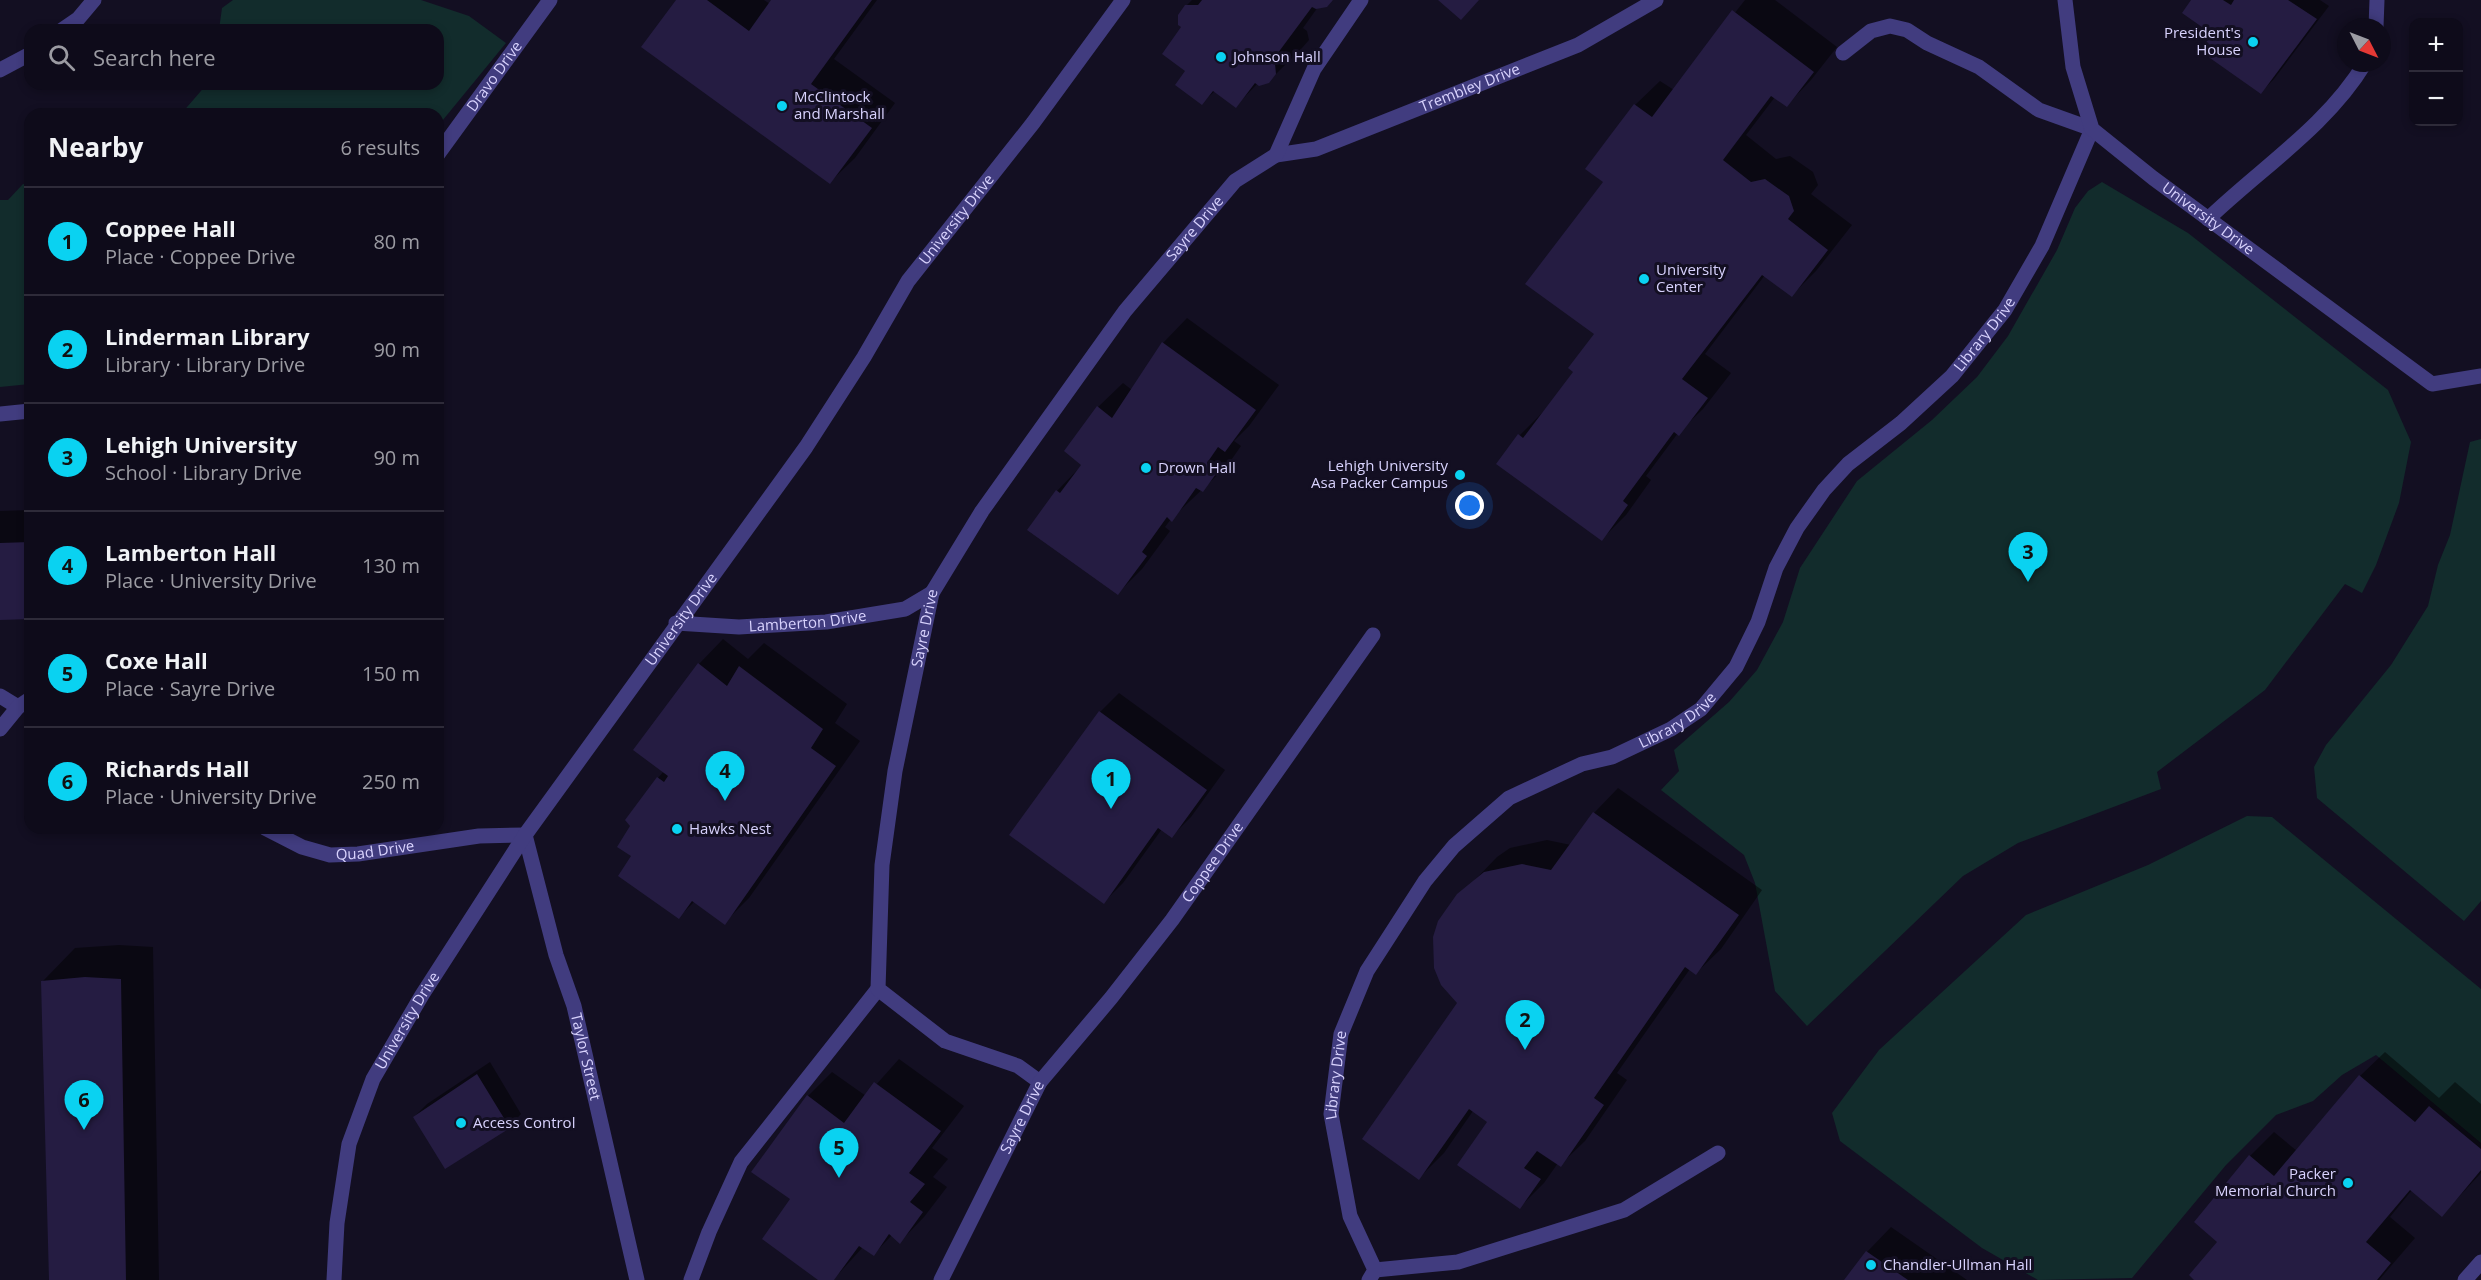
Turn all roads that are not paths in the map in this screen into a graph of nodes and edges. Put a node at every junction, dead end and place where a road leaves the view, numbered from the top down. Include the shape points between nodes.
1 (94, 0) edge
2 (550, 0) edge
3 (1123, 0) edge
4 (1362, 0) edge
5 (1656, 0) edge
6 (2065, 0) edge
7 (2377, 0) edge
8 (2376, 18) edge
9 (71, 24) edge
10 (1843, 53) dead end
11 (24, 57) edge
12 (0, 70) edge
13 (2360, 72) edge
14 (2092, 129) junction
15 (444, 146) edge
16 (1276, 155) junction
17 (2208, 219) junction
18 (2481, 376) edge
19 (24, 412) edge
20 (0, 414) edge
21 (932, 592) junction
22 (676, 623) junction
23 (1373, 635) dead end
24 (0, 696) edge
25 (24, 703) edge
26 (0, 729) edge
27 (277, 834) edge
28 (525, 835) junction
29 (878, 989) junction
30 (1040, 1082) junction
31 (1718, 1154) dead end
32 (2481, 1262) edge
33 (1372, 1275) edge
34 (334, 1280) edge
35 (637, 1280) edge
36 (691, 1280) edge
37 (941, 1280) edge
38 (2465, 1280) edge

1 - 9 street
2 - 15 street, Dravo Drive
3 - 22 street, University Drive via 1033,123 908,281 806,447
4 - 16 street via 1314,69
5 - 16 street, Trembley Drive via 1568,49 1316,149
6 - 14 street via 2073,67
7 - 8 street
10 - 14 street, University Drive via 1871,31 1890,26 1906,30 1979,67 2039,110
11 - 12 street
13 - 17 street via 2323,119
14 - 17 street, University Drive
14 - 33 street, Library Drive via 2042,246 2005,310 1952,376 1848,464 1824,490 1797,528 1776,568 1758,622 1736,667 1701,709 1671,729 1612,757 1582,764 1509,798 1454,846 1425,881 1367,971 1341,1034 1331,1114 1350,1216
16 - 21 street, Sayre Drive via 1234,181 1125,311 982,511
17 - 18 street, University Drive via 2432,384
19 - 20 street
21 - 22 street, Lamberton Drive via 904,609 826,622 739,627
21 - 29 street, Sayre Drive via 895,771 882,865
22 - 28 street, University Drive
23 - 30 street, Coppee Drive via 1172,920
24 - 25 street
25 - 26 street
27 - 28 street, Quad Drive via 330,855 479,836
28 - 34 street, University Drive via 373,1079 349,1144 337,1223
28 - 35 street, Taylor Street via 556,955 574,1006
29 - 30 street, Sayre Drive via 945,1041 1018,1066
29 - 36 street via 741,1162
30 - 37 street, Sayre Drive
31 - 33 street via 1624,1209 1458,1262
32 - 38 street

